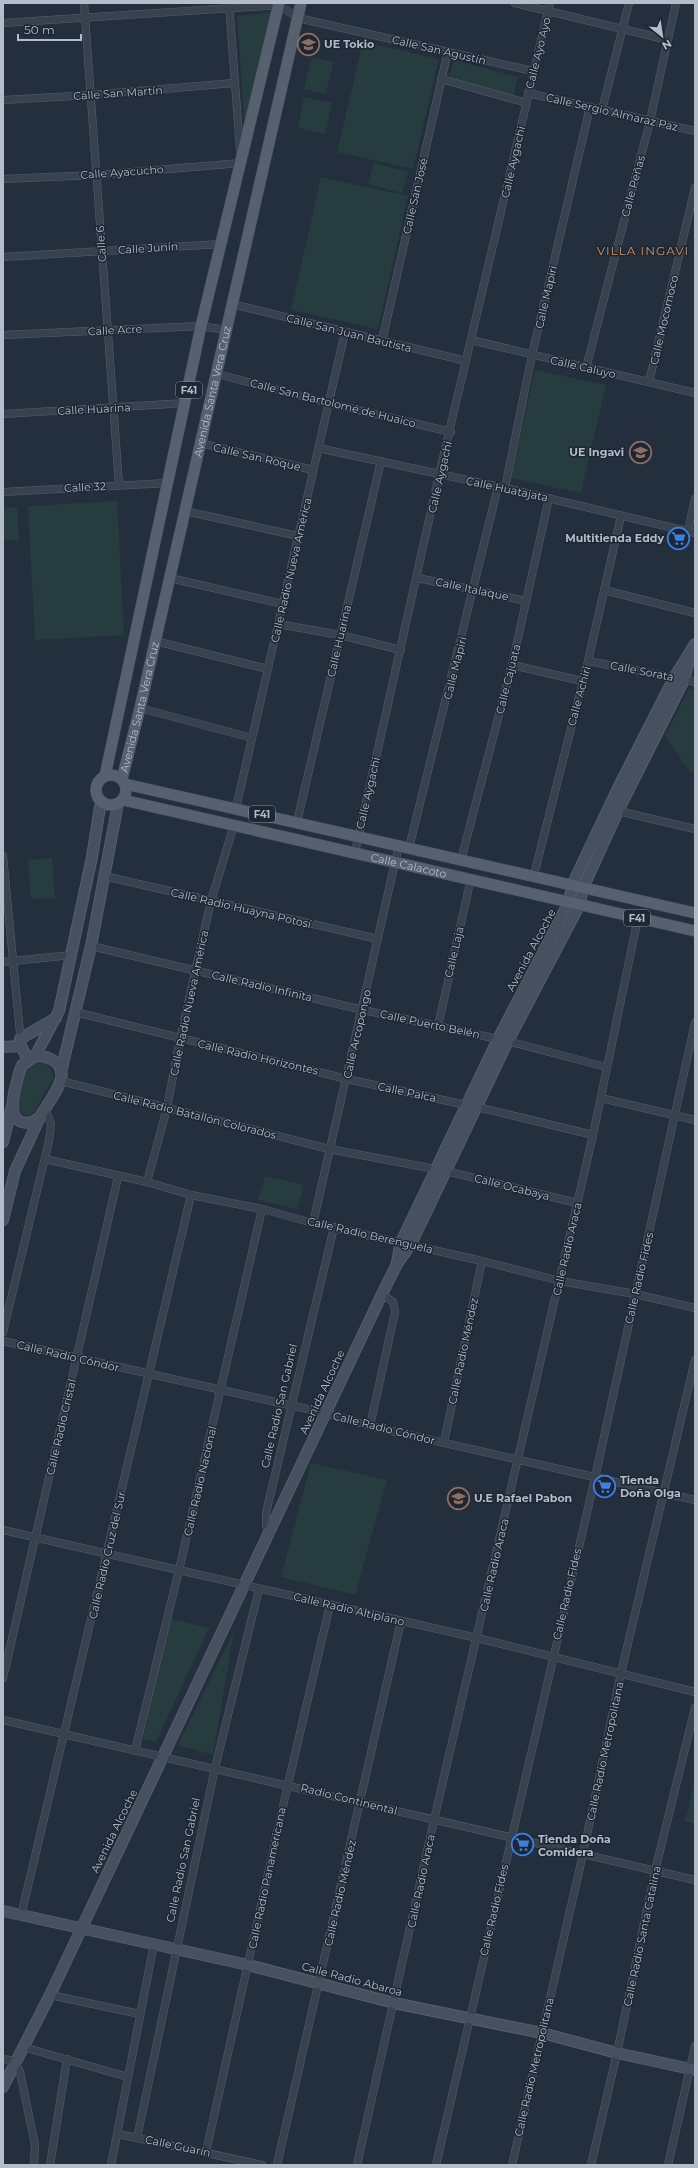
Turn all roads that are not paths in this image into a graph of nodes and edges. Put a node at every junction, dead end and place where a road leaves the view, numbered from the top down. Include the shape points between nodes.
1 (84, 3) edge
2 (301, 3) edge
3 (515, 3) edge
4 (550, 3) edge
5 (629, 3) edge
6 (676, 3) edge
7 (279, 4) edge
8 (229, 5) edge
9 (549, 11) junction
10 (85, 18) junction
11 (298, 18) junction
12 (3, 24) edge
13 (624, 29) junction
14 (668, 40) junction
15 (448, 51) junction
16 (533, 71) junction
17 (441, 79) junction
18 (234, 83) junction
19 (528, 94) junction
20 (91, 95) junction
21 (3, 100) edge
22 (527, 104) junction
23 (590, 107) junction
24 (602, 110) junction
25 (650, 121) junction
26 (695, 131) edge
27 (241, 163) junction
28 (96, 175) junction
29 (3, 179) edge
30 (695, 188) edge
31 (221, 244) junction
32 (102, 251) junction
33 (3, 256) edge
34 (232, 304) junction
35 (201, 326) junction
36 (108, 330) junction
37 (226, 330) junction
38 (345, 332) junction
39 (3, 335) edge
40 (471, 340) junction
41 (382, 342) junction
42 (532, 355) junction
43 (466, 361) junction
44 (586, 368) junction
45 (216, 374) junction
46 (649, 382) junction
47 (695, 393) edge
48 (186, 403) junction
49 (328, 403) junction
50 (115, 408) junction
51 (3, 414) edge
52 (450, 432) junction
53 (200, 444) junction
54 (318, 448) junction
55 (380, 460) junction
56 (313, 470) junction
57 (439, 475) junction
58 (168, 483) junction
59 (119, 485) junction
60 (502, 487) junction
61 (3, 492) edge
62 (549, 498) junction
63 (695, 499) edge
64 (185, 511) junction
65 (621, 516) junction
66 (692, 532) edge
67 (298, 536) junction
68 (170, 578) junction
69 (418, 578) junction
70 (474, 590) junction
71 (604, 590) junction
72 (526, 600) junction
73 (283, 604) junction
74 (695, 613) edge
75 (278, 624) junction
76 (340, 635) junction
77 (155, 641) junction
78 (693, 647) edge
79 (401, 650) junction
80 (588, 661) junction
81 (512, 665) junction
82 (268, 669) junction
83 (679, 679) junction
84 (582, 681) junction
85 (695, 682) edge
86 (140, 708) junction
87 (252, 738) junction
88 (105, 776) junction
89 (123, 781) junction
90 (101, 802) junction
91 (120, 802) junction
92 (236, 808) junction
93 (618, 811) junction
94 (298, 822) junction
95 (234, 825) junction
96 (695, 829) edge
97 (358, 836) junction
98 (404, 847) junction
99 (355, 852) junction
100 (3, 856) edge
101 (461, 860) junction
102 (395, 861) junction
103 (534, 875) junction
104 (104, 876) junction
105 (471, 878) junction
106 (4, 884) edge
107 (577, 886) junction
108 (211, 901) junction
109 (574, 903) junction
110 (695, 913) edge
111 (638, 918) junction
112 (695, 931) edge
113 (378, 939) junction
114 (91, 946) junction
115 (72, 955) junction
116 (13, 961) junction
117 (3, 962) edge
118 (195, 971) junction
119 (362, 1010) junction
120 (76, 1012) junction
121 (56, 1018) junction
122 (695, 1023) edge
123 (438, 1026) junction
124 (180, 1039) junction
125 (503, 1040) junction
126 (21, 1042) junction
127 (3, 1047) edge
128 (31, 1058) junction
129 (606, 1067) junction
130 (61, 1076) junction
131 (347, 1079) junction
132 (600, 1098) junction
133 (466, 1105) junction
134 (12, 1106) junction
135 (477, 1107) junction
136 (167, 1108) junction
137 (42, 1113) junction
138 (676, 1115) junction
139 (695, 1120) edge
140 (5, 1128) edge
141 (593, 1135) junction
142 (3, 1142) edge
143 (329, 1149) junction
144 (45, 1159) junction
145 (435, 1169) junction
146 (446, 1171) junction
147 (118, 1176) junction
148 (147, 1182) junction
149 (191, 1195) junction
150 (577, 1203) junction
151 (262, 1209) junction
152 (3, 1220) edge
153 (313, 1223) junction
154 (334, 1227) junction
155 (401, 1242) junction
156 (411, 1244) junction
157 (482, 1261) junction
158 (397, 1264) junction
159 (560, 1281) junction
160 (382, 1294) junction
161 (635, 1294) junction
162 (695, 1308) edge
163 (3, 1332) edge
164 (3, 1341) edge
165 (76, 1358) junction
166 (695, 1360) edge
167 (149, 1375) junction
168 (221, 1390) junction
169 (291, 1405) junction
170 (325, 1413) junction
171 (370, 1426) junction
172 (444, 1442) junction
173 (518, 1459) junction
174 (594, 1478) junction
175 (665, 1493) junction
176 (695, 1500) edge
177 (3, 1530) edge
178 (271, 1532) junction
179 (35, 1537) junction
180 (107, 1554) junction
181 (179, 1570) junction
182 (245, 1586) junction
183 (259, 1589) junction
184 (330, 1605) junction
185 (401, 1621) junction
186 (477, 1638) junction
187 (553, 1657) junction
188 (621, 1673) junction
189 (3, 1678) edge
190 (695, 1692) edge
191 (695, 1708) edge
192 (3, 1720) edge
193 (64, 1734) junction
194 (135, 1751) junction
195 (164, 1756) junction
196 (215, 1768) junction
197 (288, 1784) junction
198 (361, 1802) junction
199 (434, 1820) junction
200 (511, 1838) junction
201 (583, 1854) junction
202 (655, 1871) junction
203 (695, 1880) edge
204 (3, 1911) edge
205 (21, 1916) junction
206 (81, 1929) junction
207 (154, 1944) junction
208 (176, 1949) junction
209 (248, 1965) junction
210 (319, 1982) junction
211 (50, 1995) junction
212 (394, 2003) junction
213 (140, 2014) junction
214 (469, 2018) junction
215 (542, 2033) junction
216 (695, 2046) edge
217 (24, 2047) junction
218 (617, 2053) junction
219 (3, 2059) edge
220 (67, 2059) junction
221 (15, 2061) junction
222 (692, 2069) edge
223 (128, 2077) junction
224 (3, 2086) edge
225 (118, 2134) junction
226 (138, 2138) junction
227 (206, 2152) junction
228 (34, 2165) edge
229 (50, 2165) edge
230 (111, 2165) edge
231 (262, 2165) edge
232 (277, 2165) edge
233 (358, 2165) edge
234 (436, 2165) edge
235 (512, 2165) edge
236 (590, 2165) edge
237 (668, 2165) edge

1 - 10 street, Calle 6
2 - 11 main road, Avenida Santa Vera Cruz / F41
3 - 9 street
4 - 9 street, Calle Ayo Ayo
5 - 13 street
6 - 14 street, Calle Peñas
7 - 8 street
7 - 11 street, Calle San Agustín
7 - 27 main road, Avenida Santa Vera Cruz / F41
8 - 10 street
8 - 18 street
9 - 13 street
9 - 16 street, Calle Ayo Ayo
10 - 12 street
10 - 20 street, Calle 6
11 - 15 street, Calle San Agustín
11 - 34 main road, Avenida Santa Vera Cruz / F41
13 - 14 street
13 - 24 street
14 - 25 street, Calle Peñas
15 - 16 street, Calle San Agustín
15 - 17 street, Calle San José
16 - 19 street, Calle Ayo Ayo
17 - 22 street
17 - 41 street, Calle San José
18 - 20 street, Calle San Martín
18 - 27 street
19 - 22 street, Calle Ayo Ayo
19 - 23 street, Calle Sergio Almaraz Paz
20 - 21 street, Calle San Martín
20 - 28 street, Calle 6
22 - 40 street, Calle Aygachi
23 - 24 street, Calle Sergio Almaraz Paz
23 - 42 street, Calle Mapiri
24 - 25 street, Calle Sergio Almaraz Paz
25 - 26 street, Calle Sergio Almaraz Paz
25 - 44 street, Calle Peñas
27 - 28 street, Calle Ayacucho
27 - 31 main road, Avenida Santa Vera Cruz / F41
28 - 29 street, Calle Ayacucho
28 - 32 street, Calle 6
30 - 46 street, Calle Mocomoco
31 - 32 street, Calle Junín
31 - 35 main road, Avenida Santa Vera Cruz / F41
32 - 33 street, Calle Junín
32 - 36 street, Calle 6
34 - 37 main road, Avenida Santa Vera Cruz / F41
34 - 38 street, Calle San Juan Bautista
35 - 36 street, Calle Acre
35 - 37 street, Calle Acre
35 - 48 main road, Avenida Santa Vera Cruz / F41
36 - 39 street, Calle Acre
36 - 50 street, Calle 6
37 - 45 main road, Avenida Santa Vera Cruz / F41
38 - 41 street, Calle San Juan Bautista
38 - 49 street, Calle Radio Nueva América
40 - 42 street, Calle Caluyo
40 - 43 street, Calle Aygachi
41 - 43 street, Calle San Juan Bautista
42 - 44 street, Calle Caluyo
42 - 60 street, Calle Mapiri
43 - 52 street, Calle Aygachi
44 - 46 street, Calle Caluyo
45 - 49 street, Calle San Bartolomé de Huaico
45 - 53 main road, Avenida Santa Vera Cruz / F41
46 - 47 street, Calle Caluyo
48 - 50 street, Calle Huarina
48 - 58 main road, Avenida Santa Vera Cruz / F41
49 - 52 street, Calle San Bartolomé de Huaico
49 - 54 street, Calle Radio Nueva América
50 - 51 street, Calle Huarina
50 - 59 street, Calle 6
52 - 57 street, Calle Aygachi
53 - 56 street, Calle San Roque
53 - 64 main road, Avenida Santa Vera Cruz / F41
54 - 55 street, Calle Huatajata
54 - 56 street, Calle Radio Nueva América
55 - 57 street, Calle Huatajata
55 - 76 street, Calle Huarina
56 - 67 street, Calle Radio Nueva América
57 - 60 street, Calle Huatajata
57 - 69 street, Calle Aygachi
58 - 59 street, Calle 32
58 - 88 main road, Avenida Santa Vera Cruz / F41
59 - 61 street, Calle 32
60 - 62 street, Calle Huatajata
60 - 70 street, Calle Mapiri
62 - 65 street, Calle Huatajata
62 - 72 street, Calle Cajuata
63 - 66 street
64 - 67 street
64 - 68 main road, Avenida Santa Vera Cruz / F41
65 - 66 street, Calle Huatajata
65 - 71 street, Calle Achiri
67 - 73 street, Calle Radio Nueva América
68 - 73 street
68 - 77 main road, Avenida Santa Vera Cruz / F41
69 - 70 street, Calle Italaque
69 - 79 street, Calle Aygachi
70 - 72 street, Calle Italaque
70 - 98 street, Calle Mapiri
71 - 74 street
71 - 80 street, Calle Achiri
72 - 81 street, Calle Cajuata
73 - 75 street, Calle Radio Nueva América
75 - 76 street
75 - 82 street, Calle Radio Nueva América
76 - 79 street
76 - 94 street, Calle Huarina
77 - 82 street
77 - 86 main road, Avenida Santa Vera Cruz / F41
78 - 83 street, Avenida Alcoche
79 - 97 street, Calle Aygachi
80 - 83 street, Calle Sorata
80 - 84 street, Calle Achiri
81 - 84 street
81 - 101 street, Calle Cajuata
82 - 87 street, Calle Radio Nueva América
83 - 85 street, Calle Sorata
83 - 93 street, Avenida Alcoche
83 - 107 street, Avenida Alcoche via 619,786
84 - 103 street, Calle Achiri
86 - 87 street
86 - 89 main road, Avenida Santa Vera Cruz / F41
87 - 92 street, Calle Radio Nueva América
88 - 89 main road via 116,776
88 - 90 main road via 97,785 96,791
89 - 91 main road via 126,795
89 - 92 main road, Calle Calacoto / F41
90 - 91 main road
90 - 115 street
91 - 95 main road, Calle Calacoto / F41
91 - 104 street
92 - 94 main road, Calle Calacoto / F41
93 - 96 street
93 - 107 street, Avenida Alcoche
94 - 97 main road, Calle Calacoto / F41
95 - 99 main road, Calle Calacoto / F41
95 - 108 street, Calle Radio Nueva América
97 - 98 main road, Calle Calacoto / F41
97 - 99 street, Calle Aygachi
98 - 101 main road, Calle Calacoto / F41
98 - 102 street, Calle Arcopongo
99 - 102 main road, Calle Calacoto / F41
100 - 106 street
101 - 103 main road, Calle Calacoto / F41
102 - 105 main road, Calle Calacoto / F41
102 - 113 street, Calle Arcopongo
103 - 107 main road, Calle Calacoto / F41
104 - 108 street, Calle Radio Huayna Potosí
104 - 114 street
105 - 109 main road, Calle Calacoto / F41
105 - 123 street, Calle Laja
106 - 116 street
107 - 109 street, Avenida Alcoche
107 - 110 main road, Calle Calacoto / F41
108 - 113 street, Calle Radio Huayna Potosí
108 - 118 street, Calle Radio Nueva América
109 - 111 main road, Calle Calacoto / F41
109 - 125 street, Avenida Alcoche
111 - 112 main road, Calle Calacoto / F41
111 - 129 street, Calle Radio Araca
113 - 119 street, Calle Arcopongo
114 - 118 street, Calle Radio Infinita
114 - 120 street
115 - 116 street
115 - 121 street
116 - 117 street
116 - 126 street
118 - 119 street, Calle Radio Infinita
118 - 124 street, Calle Radio Nueva América
119 - 123 street, Calle Puerto Belén
119 - 131 street, Calle Arcopongo
120 - 124 street, Calle Radio Horizontes
120 - 130 street
121 - 126 street
121 - 128 street
122 - 138 street, Calle Radio Fides
123 - 125 street, Calle Puerto Belén
124 - 131 street, Calle Radio Horizontes
124 - 136 street, Calle Radio Nueva América
125 - 129 street, Calle Puerto Belén
125 - 133 street, Avenida Alcoche
125 - 135 street, Avenida Alcoche
126 - 127 street
126 - 128 street
128 - 130 street via 51,1058 58,1064
128 - 134 street via 20,1070
129 - 132 street, Calle Radio Araca
130 - 136 street, Calle Radio Batallón Colorados
130 - 137 street
131 - 133 street, Calle Palca
131 - 143 street, Calle Arcopongo
132 - 138 street
132 - 141 street, Calle Radio Araca
133 - 145 street, Avenida Alcoche
134 - 137 street via 20,1121 30,1123
134 - 140 street
135 - 141 street
135 - 146 street, Avenida Alcoche
136 - 143 street, Calle Radio Batallón Colorados
136 - 148 street, Calle Radio Nueva América
137 - 144 street via 51,1124
137 - 152 street via 15,1172
138 - 139 street
138 - 161 street, Calle Radio Fides
140 - 142 street
141 - 150 street, Calle Radio Araca
143 - 145 street
143 - 153 street, Calle Arcopongo
144 - 147 street, Calle Radio Berenguela
144 - 163 street
145 - 155 street, Avenida Alcoche
146 - 150 street, Calle Ocabaya
146 - 156 street, Avenida Alcoche
147 - 148 street, Calle Radio Berenguela
147 - 165 street, Calle Radio Cristal
148 - 149 street, Calle Radio Berenguela
149 - 151 street, Calle Radio Berenguela
149 - 167 street, Calle Radio Cruz del Sur
150 - 159 street, Calle Radio Araca
151 - 153 street, Calle Radio Berenguela
151 - 168 street, Calle Radio Nacional
153 - 154 street, Calle Radio Berenguela
154 - 155 street, Calle Radio Berenguela
154 - 169 street, Calle Radio San Gabriel
155 - 156 street, Calle Radio Berenguela
155 - 158 street, Avenida Alcoche
156 - 157 street, Calle Radio Berenguela
156 - 158 street, Avenida Alcoche
157 - 159 street, Calle Radio Berenguela
157 - 172 street, Calle Radio Méndez
158 - 160 street, Avenida Alcoche
159 - 161 street, Calle Radio Berenguela
159 - 173 street, Calle Radio Araca
160 - 170 street, Avenida Alcoche
160 - 171 street via 393,1302 395,1312
161 - 162 street, Calle Radio Berenguela
161 - 174 street, Calle Radio Fides
164 - 165 street, Calle Radio Cóndor
165 - 167 street, Calle Radio Cóndor
165 - 179 street, Calle Radio Cristal
166 - 175 street, Calle Radio Metropolitana
167 - 168 street, Calle Radio Cóndor
167 - 180 street, Calle Radio Cruz del Sur
168 - 169 street, Calle Radio Cóndor
168 - 181 street, Calle Radio Nacional
169 - 170 street, Calle Radio Cóndor
169 - 178 street, Calle Radio San Gabriel via 266,1514 266,1526
170 - 171 street, Calle Radio Cóndor
170 - 178 street, Avenida Alcoche
171 - 172 street, Calle Radio Cóndor
172 - 173 street, Calle Radio Cóndor
173 - 174 street, Calle Radio Cóndor
173 - 186 street, Calle Radio Araca
174 - 175 street, Calle Radio Cóndor
174 - 187 street, Calle Radio Fides
175 - 176 street, Calle Radio Cóndor
175 - 188 street, Calle Radio Metropolitana
177 - 179 street, Calle Radio Altiplano
178 - 182 street
179 - 180 street, Calle Radio Altiplano
179 - 189 street, Calle Radio Cristal
180 - 181 street, Calle Radio Altiplano
180 - 193 street, Calle Radio Cruz del Sur
181 - 182 street, Calle Radio Altiplano
181 - 194 street, Calle Radio Nacional
182 - 183 street, Calle Radio Altiplano
182 - 195 street, Avenida Alcoche
183 - 184 street, Calle Radio Altiplano
183 - 196 street, Calle Radio San Gabriel
184 - 185 street, Calle Radio Altiplano
184 - 197 street, Calle Radio Panamericana
185 - 186 street, Calle Radio Altiplano
185 - 198 street, Calle Radio Méndez
186 - 187 street, Calle Radio Altiplano
186 - 199 street, Calle Radio Araca
187 - 188 street, Calle Radio Altiplano
187 - 200 street, Calle Radio Fides
188 - 190 street, Calle Radio Altiplano
188 - 201 street, Calle Radio Metropolitana
191 - 202 street, Calle Radio Santa Catalina
192 - 193 street, Radio Continental
193 - 194 street, Radio Continental
193 - 205 street, Calle Radio Cruz del Sur
194 - 195 street, Radio Continental
195 - 196 street, Radio Continental
195 - 206 street, Avenida Alcoche
196 - 197 street, Radio Continental
196 - 208 street, Calle Radio San Gabriel
197 - 198 street, Radio Continental
197 - 209 street, Calle Radio Panamericana
198 - 199 street, Radio Continental
198 - 210 street, Calle Radio Méndez
199 - 200 street, Radio Continental
199 - 212 street, Calle Radio Araca
200 - 201 street, Radio Continental
200 - 214 street, Calle Radio Fides
201 - 202 street, Radio Continental
201 - 215 street, Calle Radio Metropolitana
202 - 203 street, Radio Continental
202 - 218 street, Calle Radio Santa Catalina
204 - 205 street, Calle Radio Abaroa
205 - 206 street, Calle Radio Abaroa
206 - 207 street, Calle Radio Abaroa
206 - 211 street, Avenida Alcoche
207 - 208 street, Calle Radio Abaroa
207 - 213 street
208 - 209 street, Calle Radio Abaroa
208 - 226 street, Calle Radio San Gabriel
209 - 210 street, Calle Radio Abaroa
209 - 227 street, Calle Radio Panamericana
210 - 212 street, Calle Radio Abaroa
210 - 232 street, Calle Radio Méndez
211 - 213 street
211 - 217 street, Avenida Alcoche
212 - 214 street, Calle Radio Abaroa
212 - 233 street, Calle Radio Araca
213 - 223 street
214 - 215 street, Calle Radio Abaroa
214 - 234 street, Calle Radio Fides
215 - 218 street, Calle Radio Abaroa
215 - 235 street, Calle Radio Metropolitana
216 - 222 street
217 - 220 street
217 - 221 street, Avenida Alcoche
218 - 222 street, Calle Radio Abaroa
218 - 236 street, Calle Radio Santa Catalina
219 - 221 street
220 - 223 street
220 - 229 street
221 - 224 street, Avenida Alcoche
221 - 228 street via 20,2072 35,2145
222 - 237 street
223 - 225 street
225 - 226 street, Calle Guarín
225 - 230 street
226 - 227 street, Calle Guarín
227 - 231 street, Calle Guarín

